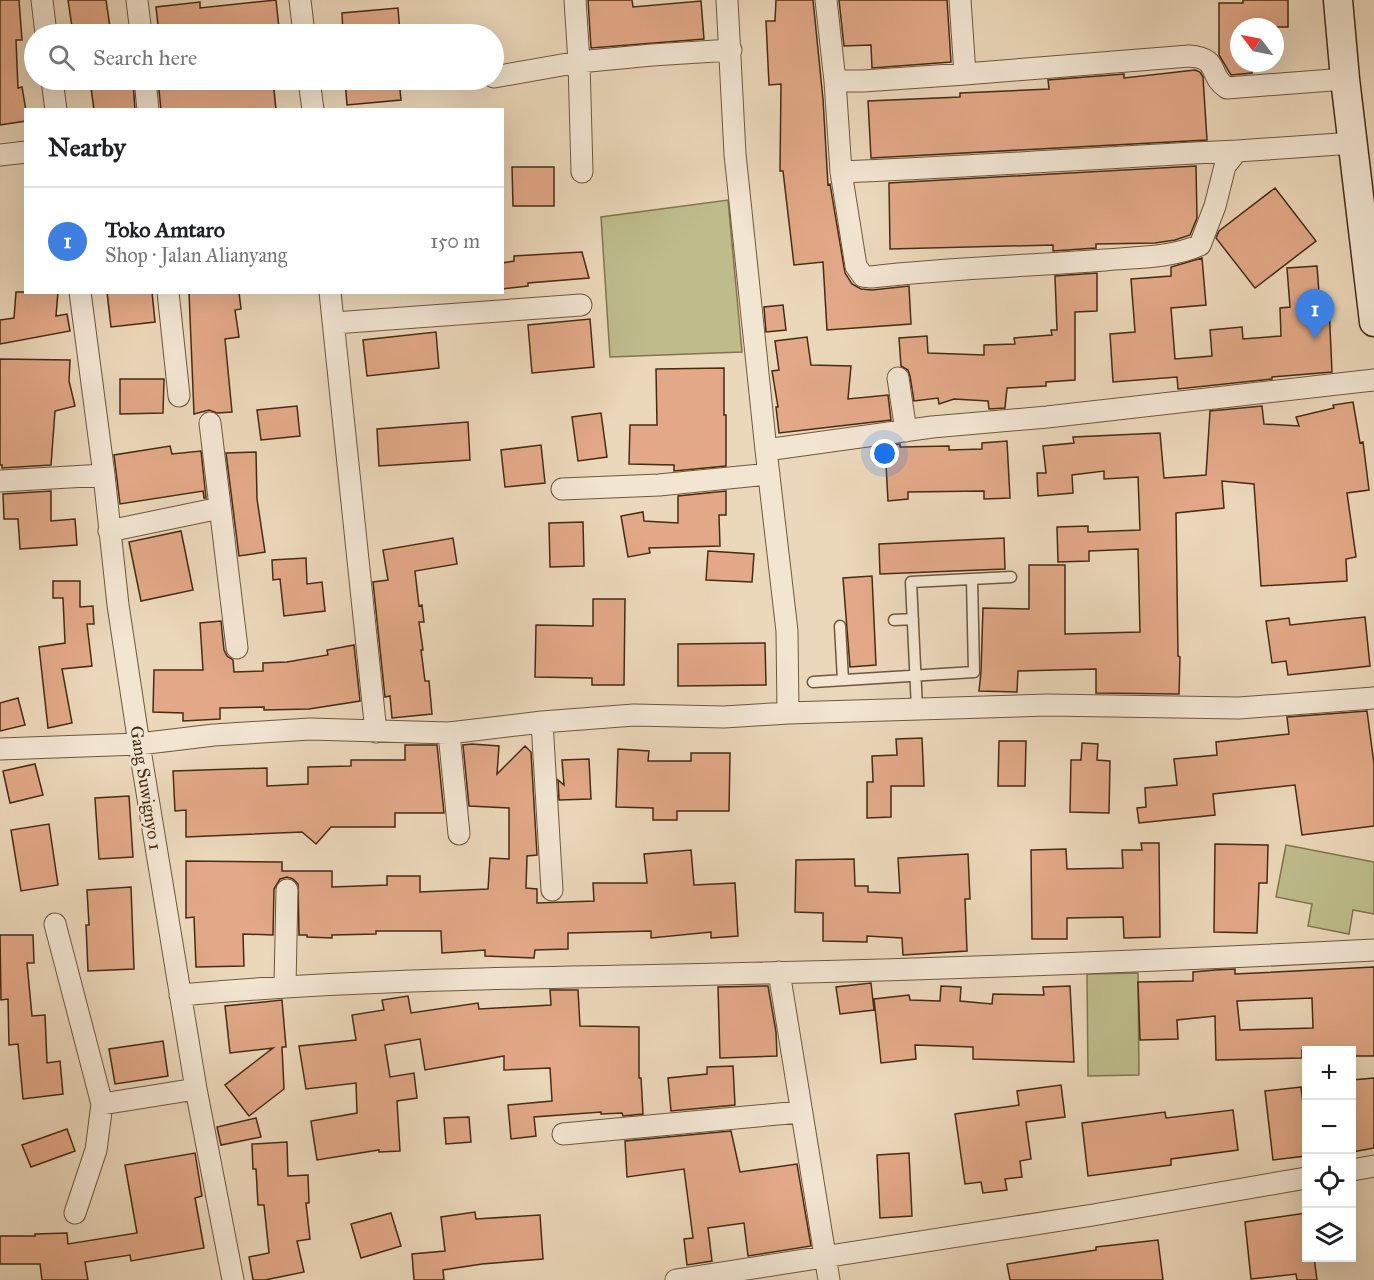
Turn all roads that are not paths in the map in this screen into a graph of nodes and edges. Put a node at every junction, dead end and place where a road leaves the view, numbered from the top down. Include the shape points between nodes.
1 (42, 0) edge
2 (137, 0) edge
3 (300, 0) edge
4 (575, 0) edge
5 (727, 0) edge
6 (826, 0) edge
7 (960, 0) edge
8 (1338, 0) edge
9 (45, 24) edge
10 (140, 24) edge
11 (303, 24) edge
12 (731, 50) junction
13 (579, 62) junction
14 (965, 74) junction
15 (504, 75) edge
16 (1345, 78) junction
17 (835, 81) junction
18 (53, 90) edge
19 (146, 90) edge
20 (310, 90) edge
21 (56, 108) edge
22 (148, 108) edge
23 (313, 108) edge
24 (1354, 143) junction
25 (1237, 151) junction
26 (24, 152) edge
27 (0, 155) edge
28 (582, 172) dead end
29 (842, 172) junction
30 (80, 294) edge
31 (168, 294) edge
32 (330, 294) edge
33 (581, 305) dead end
34 (1374, 322) edge
35 (334, 324) junction
36 (898, 378) dead end
37 (1374, 380) edge
38 (179, 396) dead end
39 (210, 423) dead end
40 (906, 431) junction
41 (766, 450) junction
42 (769, 474) junction
43 (104, 475) junction
44 (0, 481) edge
45 (562, 489) dead end
46 (220, 508) junction
47 (109, 531) junction
48 (1011, 576) dead end
49 (972, 579) junction
50 (913, 619) junction
51 (894, 620) dead end
52 (840, 626) dead end
53 (237, 648) dead end
54 (915, 676) junction
55 (843, 680) junction
56 (813, 682) dead end
57 (1374, 698) edge
58 (917, 709) junction
59 (788, 713) junction
60 (542, 722) junction
61 (376, 732) junction
62 (449, 733) junction
63 (139, 744) junction
64 (0, 749) edge
65 (459, 834) dead end
66 (288, 890) dead end
67 (552, 890) dead end
68 (55, 924) dead end
69 (1374, 950) edge
70 (779, 972) junction
71 (285, 986) junction
72 (180, 995) junction
73 (196, 1089) junction
74 (102, 1104) junction
75 (800, 1112) junction
76 (563, 1134) dead end
77 (1374, 1166) edge
78 (1356, 1169) edge
79 (1302, 1179) edge
80 (75, 1213) dead end
81 (825, 1257) junction
82 (233, 1280) edge
83 (676, 1280) edge
84 (829, 1280) edge

1 - 9 street
2 - 10 street
3 - 11 street
4 - 13 street
5 - 12 street
6 - 17 street
7 - 14 street
8 - 16 street
12 - 13 street
12 - 41 street via 735,154
13 - 15 street
13 - 28 street
14 - 16 street via 1189,56 1208,61 1227,88
14 - 17 street
16 - 24 street
17 - 29 street
18 - 21 street
19 - 22 street
20 - 23 street
24 - 25 street
24 - 34 street
25 - 29 street
25 - 29 street via 1225,166 1200,246 1192,249 1107,260 872,277 862,276 856,266
26 - 27 street
30 - 43 street, Gang Suwignyo 1
31 - 38 street
32 - 35 street
33 - 35 street
35 - 61 street
36 - 40 street
37 - 40 street
39 - 46 street
40 - 41 street
41 - 42 street
42 - 45 street via 659,485
42 - 59 street via 787,631
43 - 44 street
43 - 47 street, Gang Suwignyo 1
46 - 47 street
46 - 53 street
47 - 63 street, Gang Suwignyo 1
48 - 49 lane
49 - 50 lane via 911,582
49 - 54 lane via 974,672
50 - 51 lane
50 - 54 lane
52 - 55 lane
54 - 55 lane
54 - 58 lane
55 - 56 lane
57 - 58 street via 1239,708 1047,705
58 - 59 street
59 - 60 street via 724,717 634,715
60 - 62 street
60 - 67 street
61 - 62 street
61 - 63 street via 310,729
62 - 65 street
63 - 64 street
63 - 72 street, Gang Suwignyo 1
66 - 71 street
68 - 74 street
69 - 70 street via 1061,965
70 - 71 street
70 - 75 street
71 - 72 street
72 - 73 street, Gang Suwignyo 1
73 - 74 street
73 - 82 street, Gang Suwignyo 1
74 - 80 street via 96,1150
75 - 76 street
75 - 81 street
77 - 78 street
79 - 81 street
81 - 83 street
81 - 84 street

